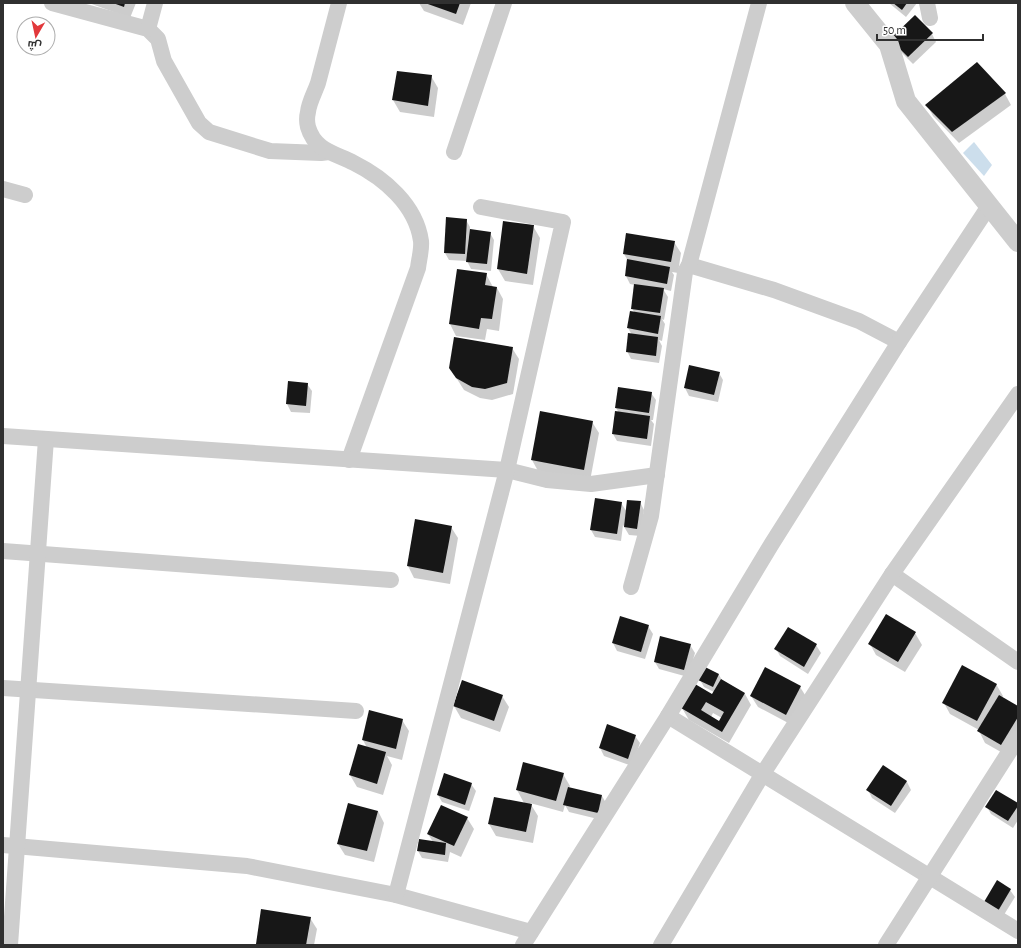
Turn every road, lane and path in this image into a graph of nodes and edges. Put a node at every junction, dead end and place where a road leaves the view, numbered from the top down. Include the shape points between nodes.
1 (52, 3) edge
2 (155, 3) edge
3 (339, 3) edge
4 (504, 3) edge
5 (759, 3) edge
6 (855, 3) edge
7 (148, 28) junction
8 (329, 152) junction
9 (454, 152) dead end
10 (3, 189) edge
11 (25, 195) dead end
12 (989, 206) junction
13 (481, 207) dead end
14 (1018, 242) edge
15 (689, 265) junction
16 (899, 342) junction
17 (1018, 394) edge
18 (3, 436) edge
19 (46, 439) junction
20 (349, 460) junction
21 (507, 470) junction
22 (657, 475) junction
23 (3, 551) edge
24 (38, 553) junction
25 (892, 574) junction
26 (392, 580) dead end
27 (631, 587) dead end
28 (1018, 662) edge
29 (3, 688) edge
30 (28, 690) junction
31 (356, 711) dead end
32 (668, 716) junction
33 (1018, 738) edge
34 (762, 775) junction
35 (10, 846) edge
36 (928, 876) junction
37 (396, 895) junction
38 (1018, 931) edge
39 (531, 932) junction
40 (10, 945) edge
41 (523, 945) edge
42 (661, 945) edge
43 (886, 945) edge

1 - 7 street
2 - 7 street
3 - 8 street via 308,111 307,126 323,149
4 - 9 street
5 - 15 street
6 - 12 street via 890,45 906,101
7 - 8 street via 158,38 164,61 199,123 209,132 270,151
8 - 20 street via 354,163 387,184 410,210 417,224 421,242 418,268
10 - 11 street
12 - 14 street
12 - 16 street
13 - 21 street via 563,222
15 - 16 street via 774,290 859,321
15 - 22 street via 685,272
16 - 32 street via 771,544
17 - 25 street
18 - 19 street
19 - 20 street
19 - 24 street
20 - 21 street
21 - 22 street via 547,480 591,484
21 - 37 street
22 - 27 street via 651,516
23 - 24 street
24 - 26 street
24 - 30 street
25 - 28 street
25 - 34 street
29 - 30 street
30 - 31 street
30 - 35 street
32 - 34 street
32 - 39 street
33 - 36 street
34 - 36 street
34 - 42 street
35 - 37 street via 247,866
35 - 40 street
36 - 38 street
36 - 43 street
37 - 39 street
39 - 41 street

